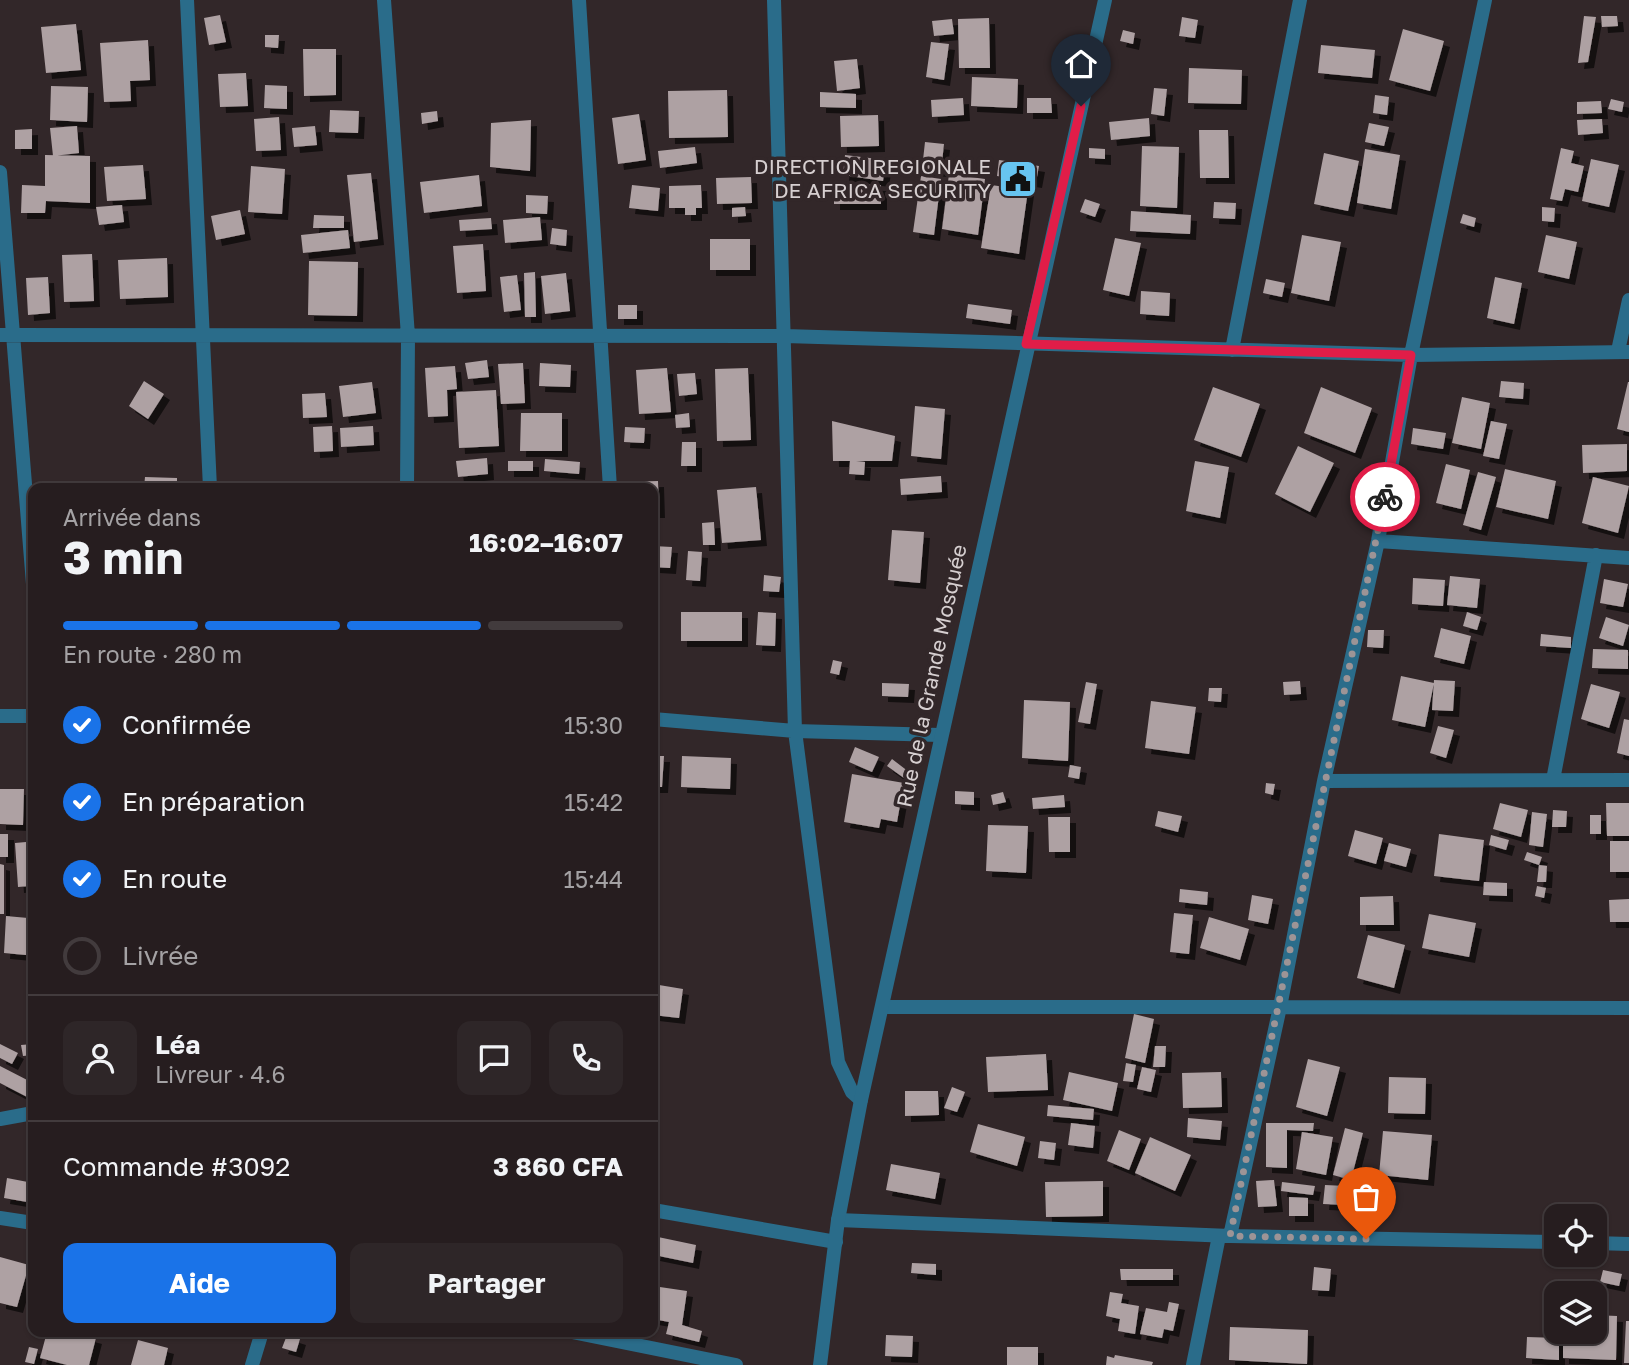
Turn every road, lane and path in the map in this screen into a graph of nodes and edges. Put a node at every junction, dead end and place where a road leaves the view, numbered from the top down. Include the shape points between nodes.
1 (187, 0) edge
2 (384, 0) edge
3 (579, 0) edge
4 (774, 0) edge
5 (1105, 0) edge
6 (1300, 0) edge
7 (1485, 0) edge
8 (0, 172) edge
9 (1629, 300) edge
10 (6, 335) edge
11 (408, 336) junction
12 (601, 336) junction
13 (785, 336) junction
14 (204, 337) junction
15 (1026, 344) junction
16 (1232, 350) junction
17 (1623, 351) edge
18 (1411, 355) junction
19 (210, 483) edge
20 (407, 483) edge
21 (610, 483) edge
22 (28, 537) edge
23 (1378, 541) junction
24 (1596, 555) junction
25 (1629, 558) edge
26 (0, 716) edge
27 (28, 716) edge
28 (658, 719) edge
29 (795, 731) junction
30 (940, 735) junction
31 (1553, 780) junction
32 (1629, 780) edge
33 (1324, 781) junction
34 (884, 1007) junction
35 (1280, 1007) junction
36 (1629, 1008) edge
37 (861, 1100) junction
38 (28, 1114) edge
39 (0, 1119) edge
40 (658, 1211) edge
41 (0, 1218) edge
42 (838, 1220) junction
43 (28, 1222) edge
44 (1225, 1236) junction
45 (836, 1242) junction
46 (1544, 1242) edge
47 (1607, 1243) edge
48 (1629, 1244) edge
49 (260, 1337) edge
50 (597, 1337) edge
51 (252, 1365) edge
52 (736, 1365) edge
53 (820, 1365) edge
54 (1193, 1365) edge

1 - 14 street
2 - 11 street
3 - 12 street
4 - 13 street
5 - 15 street, Rue de la Grande Mosquée
6 - 16 street
7 - 18 street
8 - 10 street
9 - 17 street
10 - 14 street
10 - 22 street
11 - 12 street
11 - 14 street
11 - 20 street
12 - 13 street
12 - 21 street
13 - 15 street
13 - 29 street
14 - 19 street
15 - 16 street
15 - 30 street, Rue de la Grande Mosquée
16 - 18 street
17 - 18 street
18 - 23 street
23 - 24 street
23 - 33 street
24 - 25 street
24 - 31 street
26 - 27 street
28 - 29 street
29 - 30 street
29 - 37 street via 838,1062 852,1092
30 - 34 street, Rue de la Grande Mosquée
31 - 32 street
31 - 33 street
33 - 35 street
34 - 35 street
34 - 37 street, Rue de la Grande Mosquée
35 - 36 street
35 - 44 street
37 - 42 street, Rue de la Grande Mosquée
38 - 39 street
40 - 45 street
41 - 43 street
42 - 44 street
42 - 45 street, Rue de la Grande Mosquée
44 - 46 street
44 - 54 street
45 - 53 street, Rue de la Grande Mosquée
47 - 48 street
49 - 51 street
50 - 52 street

